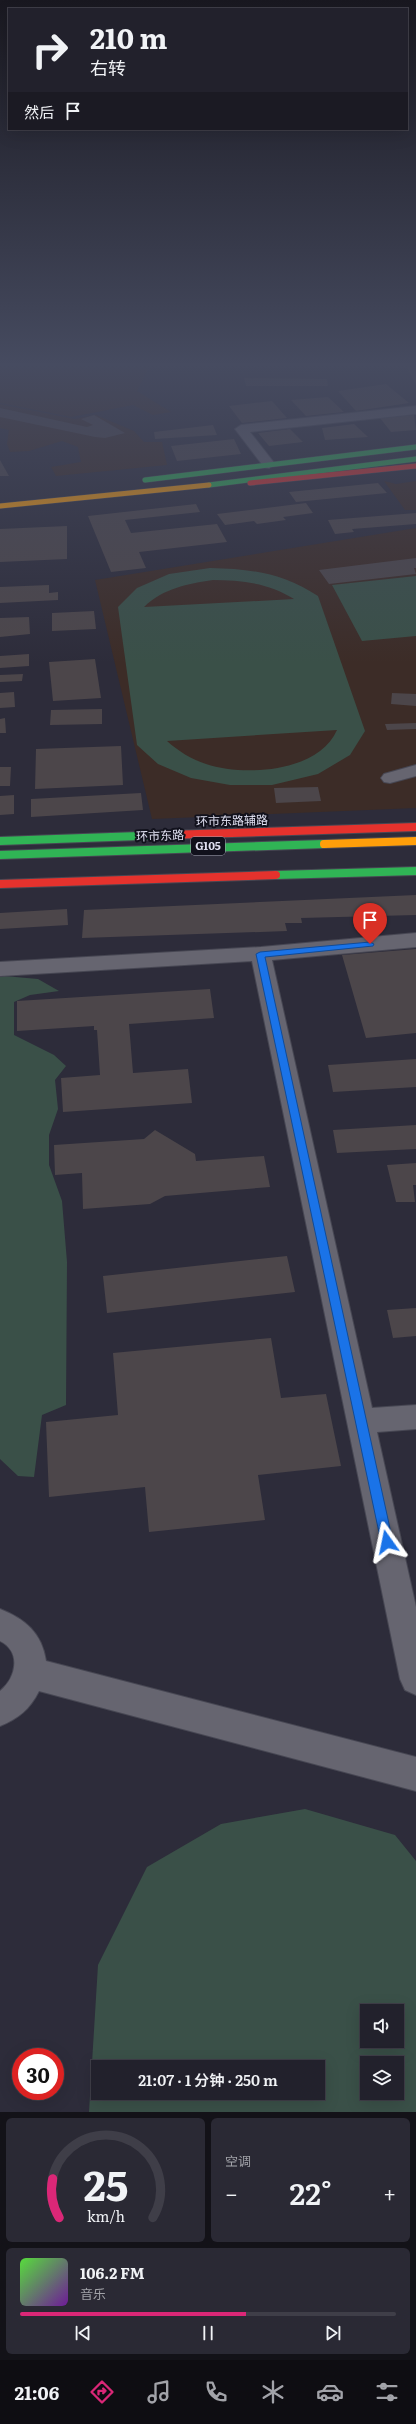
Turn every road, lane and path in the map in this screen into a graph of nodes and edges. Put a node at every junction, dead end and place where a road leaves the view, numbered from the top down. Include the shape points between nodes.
1 (256, 466) edge
2 (294, 466) edge
3 (363, 466) edge
4 (416, 466) edge
5 (150, 492) junction
6 (0, 506) edge
7 (416, 770) edge
8 (390, 778) dead end
9 (416, 827) edge
10 (0, 840) edge
11 (416, 841) edge
12 (0, 855) edge
13 (416, 871) edge
14 (0, 884) edge
15 (416, 940) edge
16 (260, 954) junction
17 (0, 969) edge
18 (416, 1417) edge
19 (361, 1421) junction
20 (0, 1624) edge
21 (30, 1674) junction
22 (416, 1679) edge
23 (0, 1710) edge
24 (416, 1774) edge

1 - 2 main road via 141,480
3 - 5 main road
4 - 5 main road
5 - 6 main road
7 - 8 street
9 - 10 main road, 环市东路辅路
11 - 12 main road, 环市东路 / G105
13 - 14 main road
15 - 16 street
16 - 17 street
16 - 19 street
18 - 19 street
19 - 22 street
20 - 21 street via 21,1636 28,1647 31,1660
21 - 23 street via 15,1700
21 - 24 street

